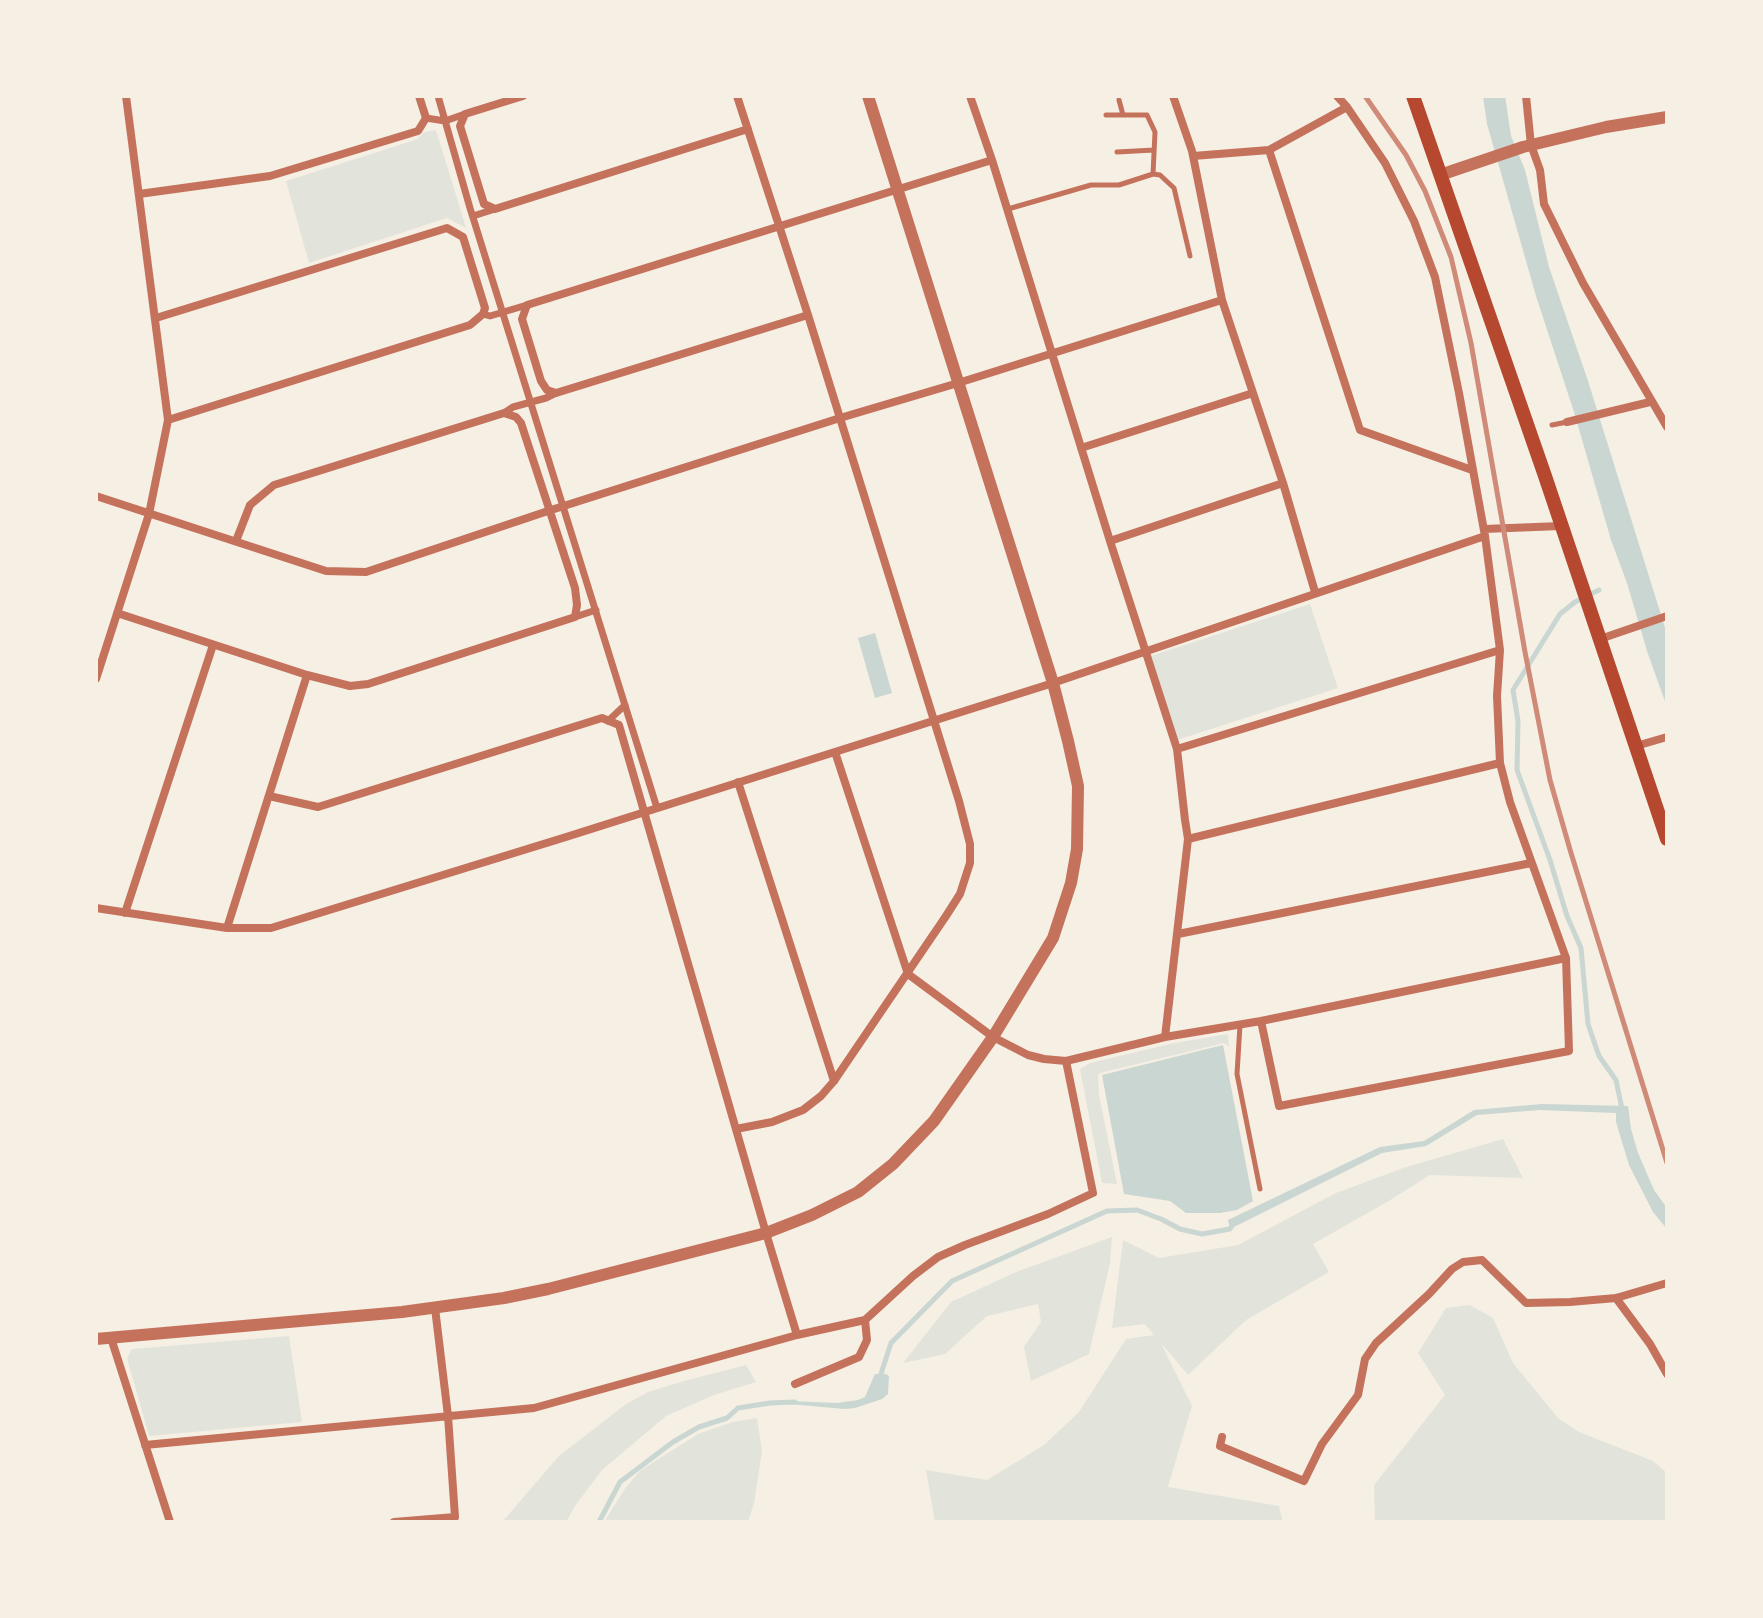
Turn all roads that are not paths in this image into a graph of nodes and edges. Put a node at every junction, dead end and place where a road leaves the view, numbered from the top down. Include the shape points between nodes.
1 (126, 96) edge
2 (419, 96) edge
3 (438, 96) edge
4 (523, 96) edge
5 (737, 96) edge
6 (868, 96) edge
7 (970, 96) edge
8 (1173, 96) edge
9 (1337, 96) edge
10 (1413, 96) edge
11 (1526, 96) edge
12 (1119, 100) dead end
13 (1347, 107) junction
14 (465, 114) junction
15 (1106, 115) dead end
16 (1123, 115) junction
17 (1667, 117) edge
18 (426, 118) junction
19 (445, 121) junction
20 (748, 129) junction
21 (1527, 146) junction
22 (1154, 150) junction
23 (1269, 150) junction
24 (1117, 152) dead end
25 (1193, 156) junction
26 (992, 160) junction
27 (1153, 174) junction
28 (1440, 175) junction
29 (898, 190) junction
30 (139, 194) junction
31 (495, 209) junction
32 (1007, 209) junction
33 (473, 216) junction
34 (780, 225) junction
35 (1190, 256) dead end
36 (1222, 300) junction
37 (527, 305) junction
38 (503, 312) junction
39 (483, 314) junction
40 (808, 315) junction
41 (156, 318) junction
42 (1052, 353) junction
43 (958, 383) junction
44 (556, 393) junction
45 (1253, 393) junction
46 (531, 402) junction
47 (1650, 402) junction
48 (504, 413) junction
49 (840, 418) junction
50 (168, 420) junction
51 (1567, 422) joint
52 (1552, 425) dead end
53 (1667, 427) edge
54 (1081, 448) junction
55 (1472, 470) junction
56 (1283, 483) junction
57 (96, 496) edge
58 (563, 506) junction
59 (548, 511) junction
60 (149, 514) junction
61 (1561, 526) junction
62 (1484, 532) junction
63 (236, 541) junction
64 (1110, 541) junction
65 (1315, 592) junction
66 (596, 610) junction
67 (117, 613) junction
68 (575, 617) junction
69 (1666, 617) edge
70 (1600, 639) junction
71 (213, 645) junction
72 (1500, 650) junction
73 (1144, 651) junction
74 (307, 675) junction
75 (96, 679) edge
76 (1053, 683) junction
77 (625, 705) junction
78 (934, 720) junction
79 (608, 721) junction
80 (1667, 737) edge
81 (1636, 746) junction
82 (1177, 749) junction
83 (835, 752) junction
84 (1500, 763) junction
85 (738, 782) junction
86 (269, 796) junction
87 (657, 808) junction
88 (645, 812) junction
89 (1188, 839) junction
90 (1667, 839) edge
91 (1531, 863) junction
92 (96, 908) edge
93 (125, 913) junction
94 (227, 928) junction
95 (1178, 934) junction
96 (1566, 958) junction
97 (908, 974) junction
98 (1261, 1021) junction
99 (1240, 1024) junction
100 (993, 1037) junction
101 (1165, 1037) junction
102 (1066, 1061) junction
103 (834, 1081) junction
104 (736, 1129) junction
105 (1260, 1189) dead end
106 (766, 1233) junction
107 (1667, 1283) edge
108 (1616, 1298) junction
109 (435, 1308) junction
110 (865, 1320) junction
111 (797, 1335) junction
112 (111, 1338) junction
113 (96, 1339) edge
114 (1667, 1374) edge
115 (795, 1384) dead end
116 (448, 1416) junction
117 (145, 1445) junction
118 (1217, 1456) dead end
119 (170, 1522) edge
120 (394, 1522) edge

1 - 30 street
2 - 18 street
3 - 19 street
4 - 14 street
5 - 20 street
6 - 29 street
7 - 26 street
8 - 25 street
9 - 13 street
10 - 28 main road
11 - 21 street
12 - 16 lane
13 - 23 street
13 - 55 street via 1385,163 1435,277
14 - 19 street
14 - 31 street via 460,126 484,204
15 - 16 lane
16 - 22 lane via 1147,115 1155,132
17 - 21 street
18 - 19 street
18 - 30 street via 418,131 270,176
19 - 33 street
20 - 31 street
20 - 34 street
21 - 28 street
21 - 47 street via 1540,170 1544,204
22 - 24 lane
22 - 27 lane
23 - 25 street
23 - 55 street via 1360,430
25 - 36 street
26 - 29 street
26 - 32 street
27 - 32 lane
27 - 35 lane via 1174,188
28 - 61 main road
29 - 34 street
29 - 43 street
30 - 41 street
31 - 33 street
32 - 42 street
33 - 38 street
34 - 37 street
34 - 40 street
36 - 42 street
36 - 45 street
37 - 38 street
37 - 44 street via 522,319 541,381
38 - 39 street
38 - 46 street
39 - 41 street via 463,237 447,228
39 - 50 street via 470,325
40 - 44 street
40 - 49 street
41 - 50 street
42 - 43 street
42 - 54 street
43 - 49 street
43 - 76 street
44 - 46 street
45 - 54 street
45 - 56 street
46 - 48 street
46 - 58 street
47 - 51 street
47 - 53 street
48 - 59 street via 521,423
48 - 63 street via 274,485 250,505
49 - 58 street
49 - 78 street
50 - 60 street
51 - 52 lane
54 - 64 street
55 - 62 street
56 - 64 street
56 - 65 street
57 - 60 street
58 - 59 street
58 - 66 street
59 - 63 street via 366,572 326,571
59 - 68 street via 575,588
60 - 63 street
60 - 67 street
61 - 62 street
61 - 70 main road
62 - 65 street
62 - 72 street
64 - 73 street
65 - 73 street
66 - 68 street
66 - 77 street
67 - 71 street
67 - 75 street
68 - 74 street via 368,684 350,686
69 - 70 street
70 - 81 main road
71 - 74 street
71 - 93 street
72 - 82 street
72 - 84 street
73 - 76 street
73 - 82 street
74 - 86 street
76 - 78 street
76 - 100 street via 1078,786 1077,849 1053,938
77 - 79 street
77 - 87 street
78 - 83 street
78 - 97 street via 970,844 970,863 960,894
79 - 86 street via 602,718 318,807
79 - 88 street via 619,725
80 - 81 street
81 - 90 main road
82 - 89 street
83 - 85 street
83 - 97 street
84 - 89 street
84 - 91 street
85 - 87 street
85 - 103 street
86 - 94 street
87 - 88 street
88 - 94 street via 271,928
88 - 104 street
89 - 95 street
91 - 95 street
91 - 96 street
92 - 93 street
93 - 94 street
95 - 101 street
96 - 98 street
96 - 98 street via 1569,1051 1279,1106
97 - 100 street
97 - 103 street
98 - 99 street
99 - 101 street
99 - 105 lane via 1237,1074
100 - 102 street via 1028,1055
100 - 106 street via 934,1121 893,1164 858,1192
101 - 102 street
102 - 110 street via 1093,1193 938,1257
103 - 104 street via 803,1110
104 - 106 street
106 - 109 street via 548,1289
106 - 111 street
107 - 108 street
108 - 114 street
108 - 118 street via 1526,1303 1482,1260 1463,1262 1376,1343 1365,1359 1358,1395 1322,1444 1304,1481 1221,1441
109 - 112 street
109 - 116 street
110 - 111 street
110 - 115 street via 867,1340 859,1357
111 - 116 street via 534,1408
112 - 113 street
112 - 117 street
116 - 117 street
116 - 120 street via 455,1517
117 - 119 street

